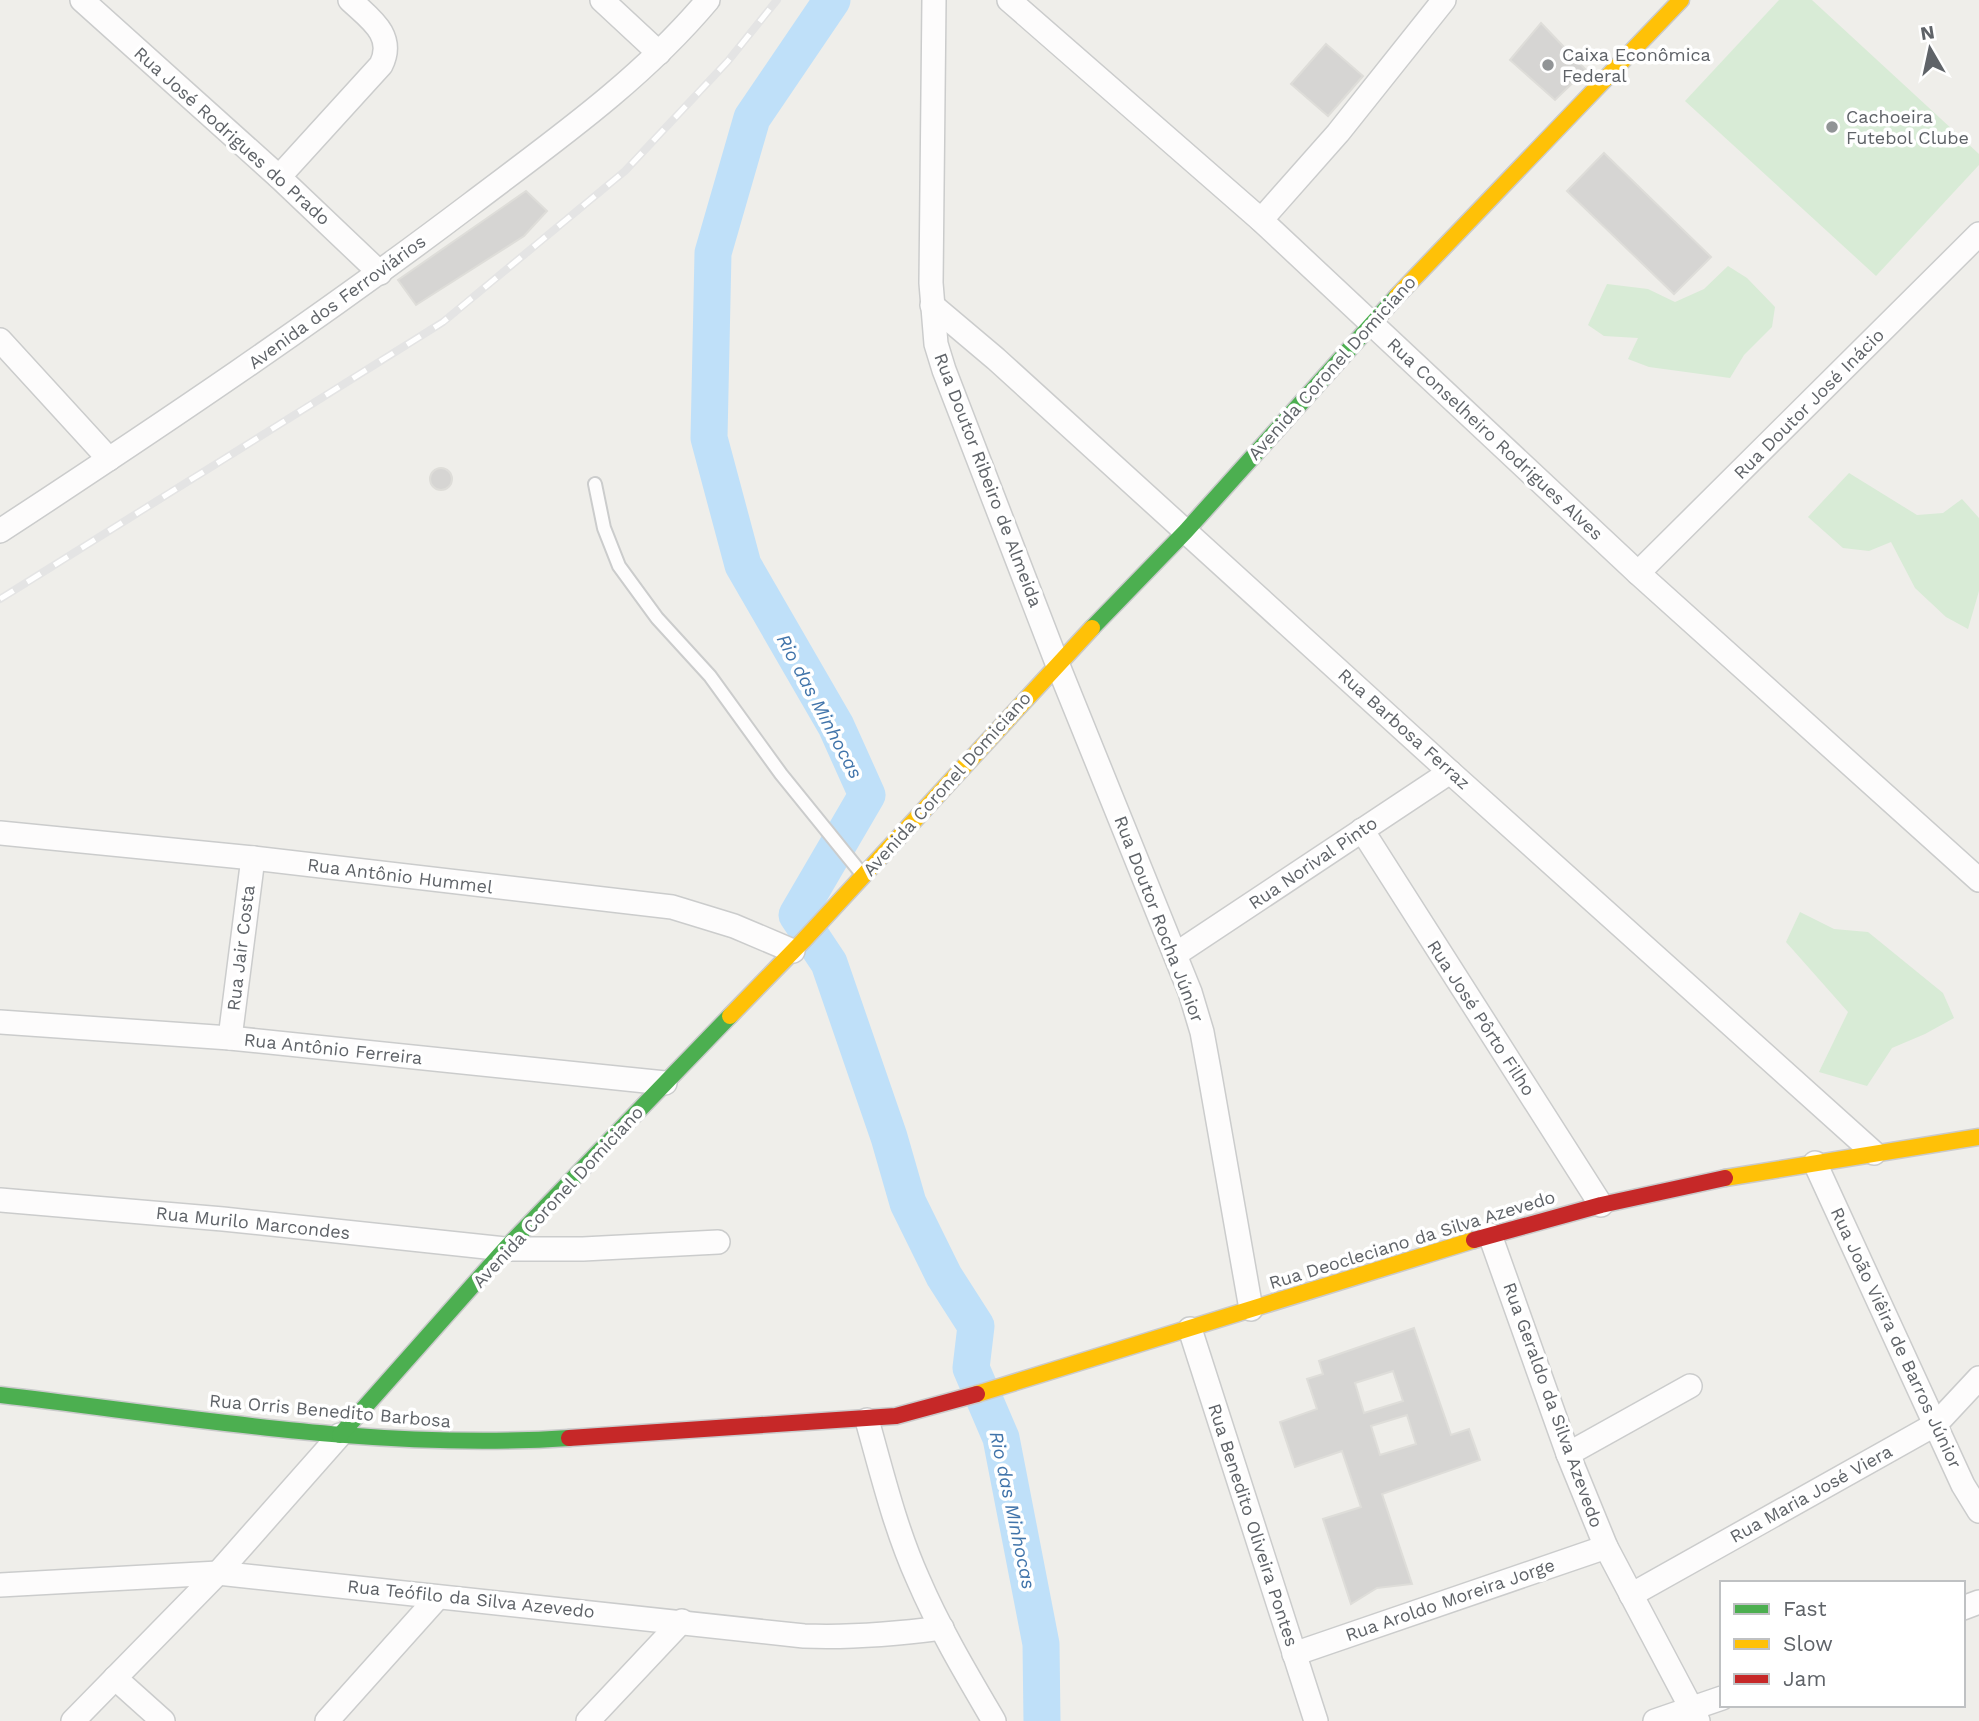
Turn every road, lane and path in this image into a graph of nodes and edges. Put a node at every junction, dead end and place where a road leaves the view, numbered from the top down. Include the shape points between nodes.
1 (82, 0) edge
2 (350, 0) edge
3 (602, 0) edge
4 (708, 0) edge
5 (934, 0) edge
6 (1009, 0) edge
7 (1444, 0) edge
8 (1681, 0) edge
9 (659, 53) junction
10 (279, 177) junction
11 (1261, 220) junction
12 (1979, 234) edge
13 (380, 273) junction
14 (933, 305) junction
15 (1371, 323) junction
16 (0, 340) edge
17 (109, 459) junction
18 (595, 484) dead end
19 (0, 531) edge
20 (1186, 531) junction
21 (1638, 573) junction
22 (1057, 663) junction
23 (1450, 772) junction
24 (1362, 830) junction
25 (0, 833) edge
26 (253, 858) junction
27 (863, 875) junction
28 (1979, 880) edge
29 (798, 946) junction
30 (1176, 954) junction
31 (0, 1022) edge
32 (230, 1038) junction
33 (665, 1083) junction
34 (1979, 1137) edge
35 (1874, 1153) junction
36 (1815, 1163) junction
37 (0, 1200) edge
38 (1601, 1205) junction
39 (1490, 1235) junction
40 (718, 1241) dead end
41 (505, 1249) junction
42 (1251, 1309) junction
43 (1190, 1329) junction
44 (1979, 1378) edge
45 (1690, 1386) dead end
46 (0, 1395) edge
47 (867, 1420) junction
48 (1936, 1424) junction
49 (341, 1435) junction
50 (1568, 1454) junction
51 (1979, 1511) edge
52 (1606, 1547) junction
53 (218, 1573) junction
54 (0, 1585) edge
55 (1631, 1595) junction
56 (438, 1597) junction
57 (682, 1621) junction
58 (942, 1628) junction
59 (1294, 1654) junction
60 (115, 1678) junction
61 (1720, 1699) edge
62 (1694, 1715) edge
63 (73, 1721) edge
64 (163, 1721) edge
65 (327, 1721) edge
66 (588, 1721) edge
67 (994, 1721) edge
68 (1316, 1721) edge
69 (1655, 1721) edge

1 - 10 street, Rua José Rodrigues do Prado
2 - 10 street via 383,33 385,58
3 - 9 street
4 - 9 street, Avenida dos Ferroviários
5 - 14 street, Rua Doutor Ribeiro de Almeida
6 - 11 street, Rua Conselheiro Rodrigues Alves
7 - 11 street via 1338,134
8 - 15 main road, Avenida Coronel Domiciano
9 - 13 street, Avenida dos Ferroviários via 558,139
10 - 13 street, Rua José Rodrigues do Prado
11 - 15 street, Rua Conselheiro Rodrigues Alves
12 - 21 street, Rua Doutor José Inácio
13 - 17 street, Avenida dos Ferroviários
14 - 20 street, Rua Barbosa Ferraz
14 - 22 street, Rua Doutor Ribeiro de Almeida via 936,344 944,370
15 - 20 main road, Avenida Coronel Domiciano
15 - 21 street, Rua Conselheiro Rodrigues Alves
16 - 17 street
17 - 19 street, Avenida dos Ferroviários
18 - 27 lane via 604,528 619,566
20 - 22 main road, Avenida Coronel Domiciano
20 - 23 street, Rua Barbosa Ferraz
21 - 28 street, Rua Conselheiro Rodrigues Alves
22 - 27 main road, Avenida Coronel Domiciano
22 - 30 street, Rua Doutor Rocha Júnior
23 - 24 street, Rua Norival Pinto
23 - 35 street, Rua Barbosa Ferraz
24 - 30 street, Rua Norival Pinto
24 - 38 street, Rua José Pôrto Filho
25 - 26 street, Rua Antônio Hummel
26 - 29 street, Rua Antônio Hummel via 672,907
26 - 32 street, Rua Jair Costa
27 - 29 main road, Avenida Coronel Domiciano
29 - 33 main road, Avenida Coronel Domiciano
30 - 42 street, Rua Doutor Rocha Júnior via 1202,1032
31 - 32 street, Rua Antônio Ferreira
32 - 33 street, Rua Antônio Ferreira
33 - 41 main road, Avenida Coronel Domiciano
34 - 35 main road, Rua Deocleciano da Silva Azevedo
35 - 36 main road, Rua Deocleciano da Silva Azevedo
36 - 38 main road, Rua Deocleciano da Silva Azevedo
36 - 48 street, Rua João Viêira de Barros Júnior
37 - 41 street, Rua Murilo Marcondes
38 - 39 main road, Rua Deocleciano da Silva Azevedo
39 - 42 main road, Rua Deocleciano da Silva Azevedo
39 - 50 street, Rua Geraldo da Silva Azevedo
40 - 41 street, Rua Murilo Marcondes
41 - 49 main road, Avenida Coronel Domiciano
42 - 43 main road, Rua Deocleciano da Silva Azevedo
43 - 47 main road, Rua Deocleciano da Silva Azevedo via 1018,1384 914,1413
43 - 59 street, Rua Benedito Oliveira Pontes
44 - 48 street, Rua Maria José Viera
45 - 50 street
46 - 49 main road, Rua Orris Benedito Barbosa
47 - 49 main road, Rua Orris Benedito Barbosa via 510,1442
47 - 58 street via 901,1535
48 - 51 street, Rua João Viêira de Barros Júnior
48 - 55 street, Rua Maria José Viera
49 - 53 street, Avenida Coronel Domiciano
50 - 52 street, Rua Geraldo da Silva Azevedo
52 - 55 street, Rua Geraldo da Silva Azevedo
52 - 59 street, Rua Aroldo Moreira Jorge
53 - 54 street, Rua Teófilo da Silva Azevedo
53 - 56 street, Rua Teófilo da Silva Azevedo
53 - 60 street, Avenida Coronel Domiciano
55 - 62 street, Rua Geraldo da Silva Azevedo
56 - 57 street, Rua Teófilo da Silva Azevedo
56 - 65 street
57 - 58 street, Rua Teófilo da Silva Azevedo via 804,1636
57 - 66 street
58 - 67 street
59 - 68 street, Rua Benedito Oliveira Pontes
60 - 63 street, Avenida Coronel Domiciano
60 - 64 street
61 - 62 street
62 - 69 street

